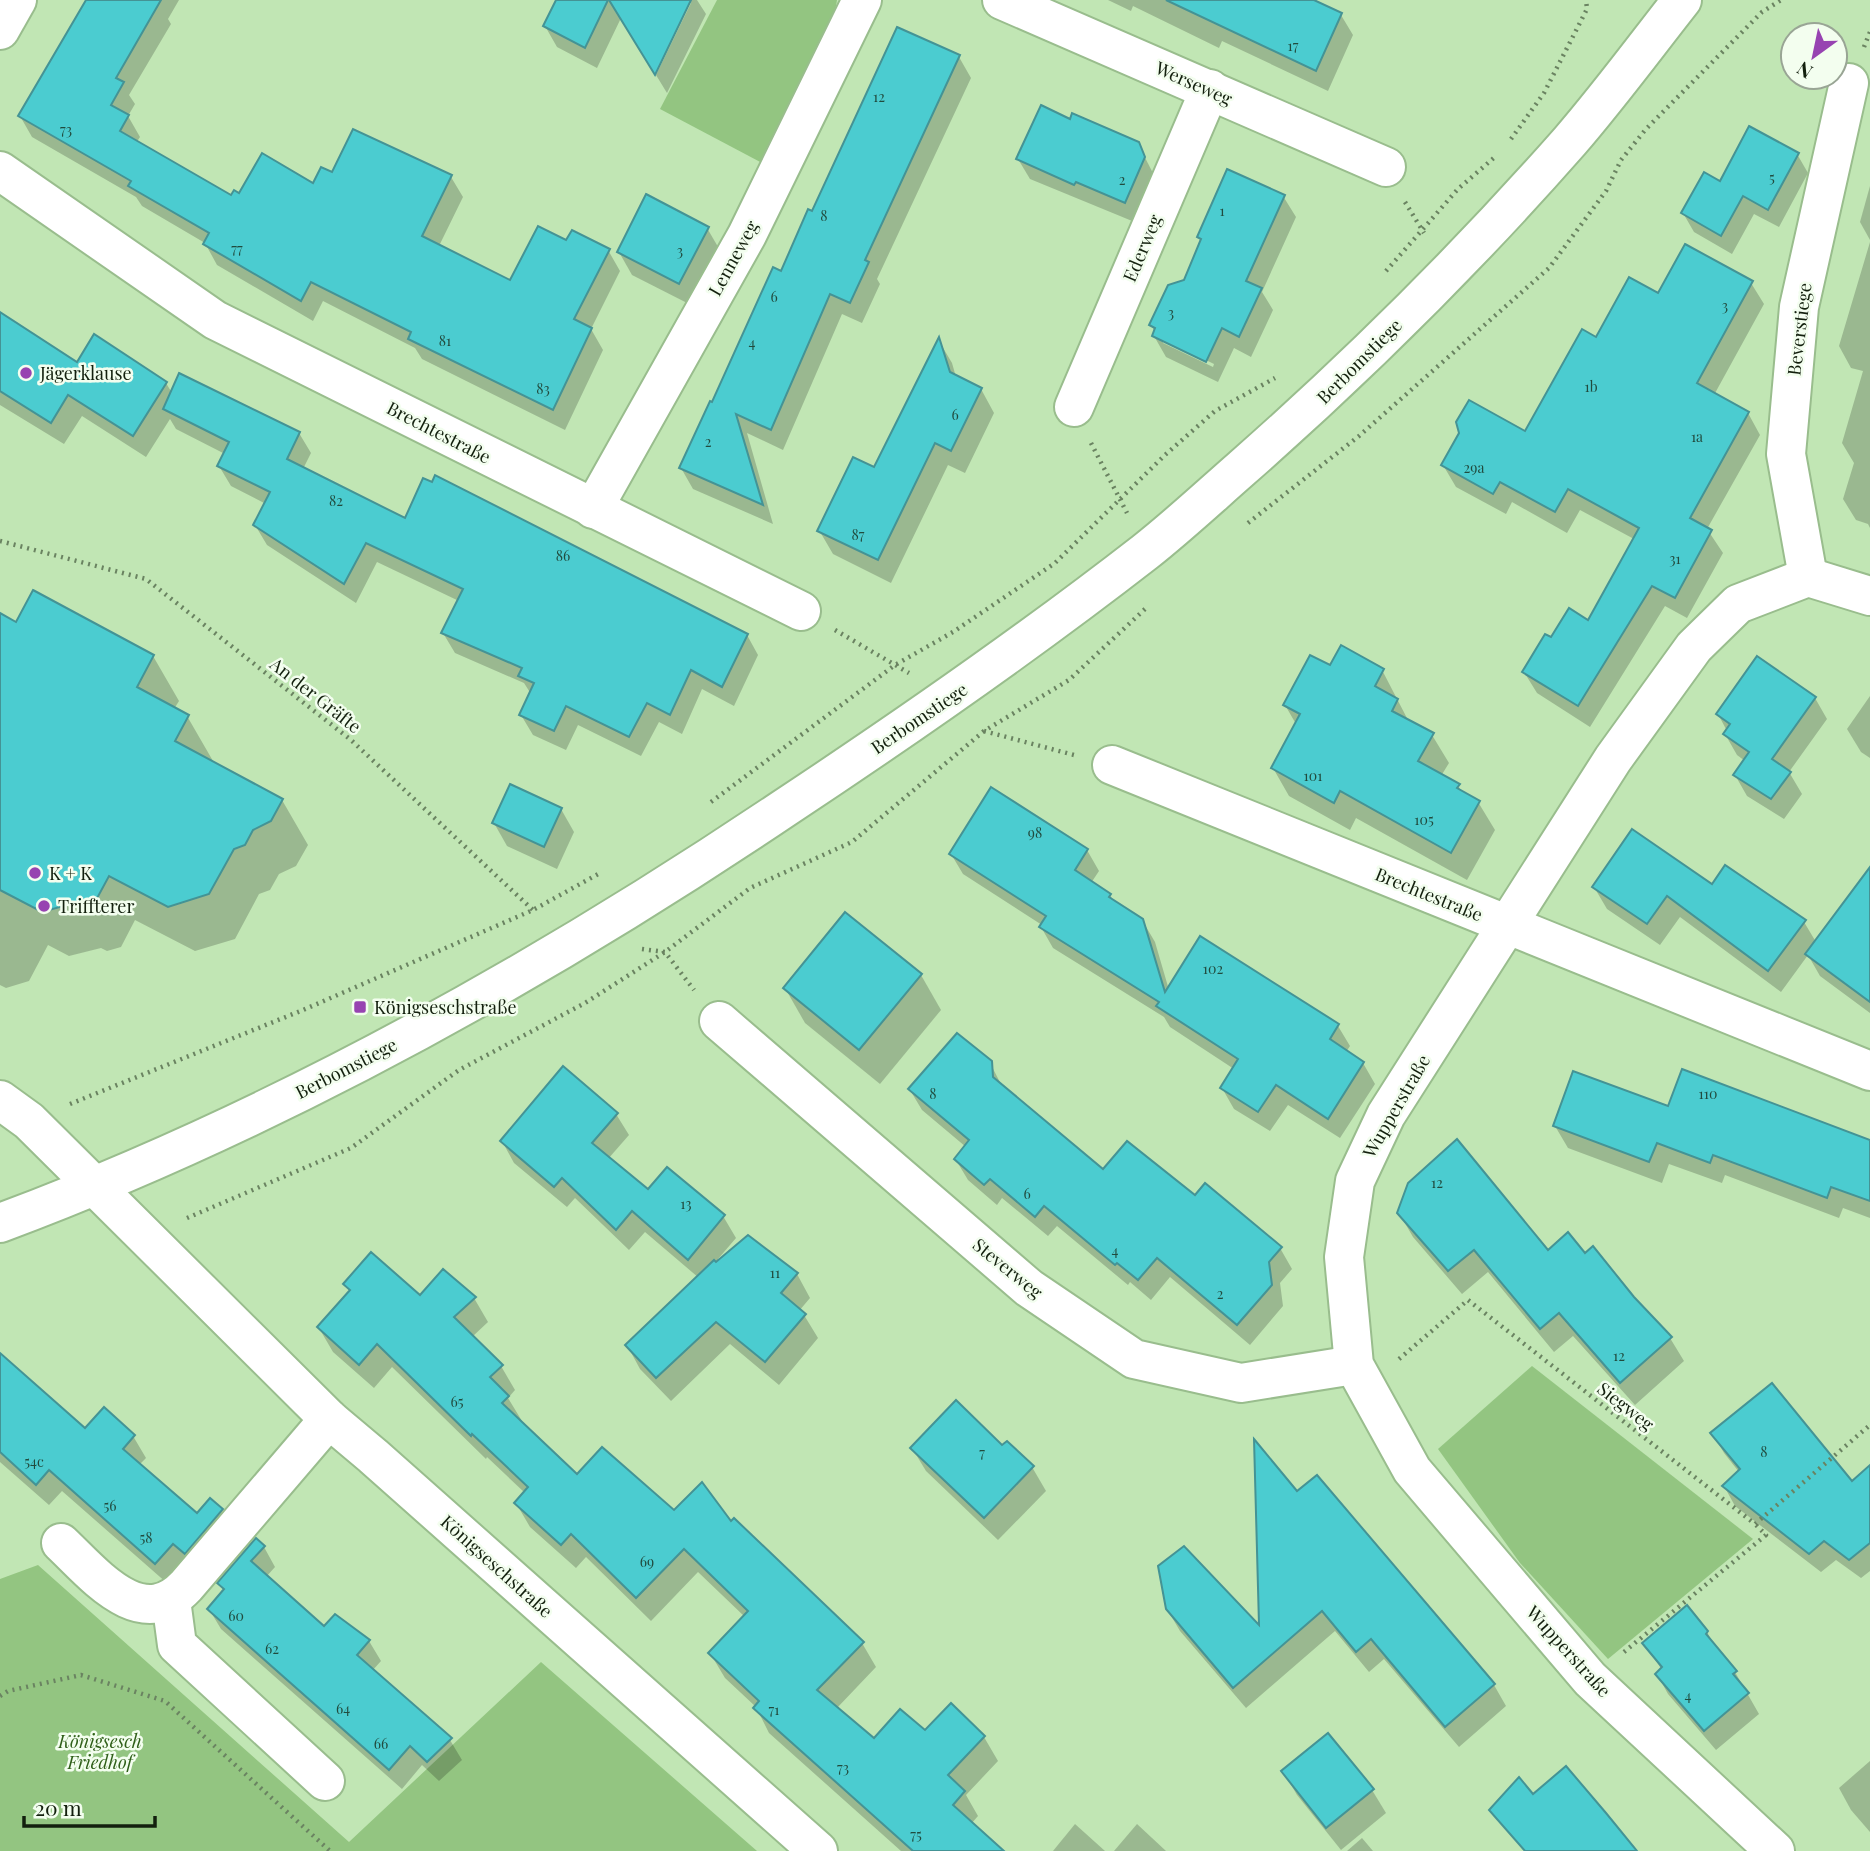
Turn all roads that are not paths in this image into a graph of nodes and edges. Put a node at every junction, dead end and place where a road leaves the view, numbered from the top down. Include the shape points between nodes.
1 (17, 0) edge
2 (862, 0) edge
3 (1002, 0) edge
4 (1682, 0) edge
5 (0, 30) edge
6 (1210, 89) junction
7 (1847, 91) edge
8 (1386, 167) road end
9 (0, 171) edge
10 (1074, 407) road end
11 (593, 509) junction
12 (1808, 577) junction
13 (1870, 596) edge
14 (801, 611) road end
15 (1112, 765) road end
16 (1506, 926) junction
17 (719, 1021) road end
18 (1870, 1071) edge
19 (14, 1110) edge
20 (96, 1187) junction
21 (0, 1223) edge
22 (1354, 1365) junction
23 (329, 1419) junction
24 (61, 1542) dead end
25 (172, 1600) junction
26 (325, 1781) dead end
27 (818, 1851) edge
28 (1774, 1851) edge

1 - 5 street
2 - 11 street, Lenneweg via 747,235
3 - 6 street, Werseweg
4 - 20 street, Berbomstiege via 1572,138 1464,257 1311,408 1149,550 952,696 679,879 377,1053
6 - 8 street, Werseweg
6 - 10 street, Ederweg
7 - 12 street, Beverstiege via 1799,307 1786,454
9 - 11 street, Brechtestraße via 215,320
11 - 14 street, Brechtestraße
12 - 13 street
12 - 16 street, Wupperstraße via 1738,604 1694,647 1613,759
15 - 16 street, Brechtestraße
16 - 18 street, Brechtestraße
16 - 22 street, Wupperstraße via 1386,1115 1354,1181 1344,1257
17 - 22 street, Steverweg via 1029,1288 1134,1359 1241,1383
19 - 20 street, Königseschstraße
20 - 21 street, Berbomstiege
20 - 23 street, Königseschstraße
22 - 28 street, Wupperstraße via 1412,1470 1590,1679
23 - 25 street
23 - 27 street, Königseschstraße
24 - 25 street via 118,1595 158,1605
25 - 26 street via 177,1645

